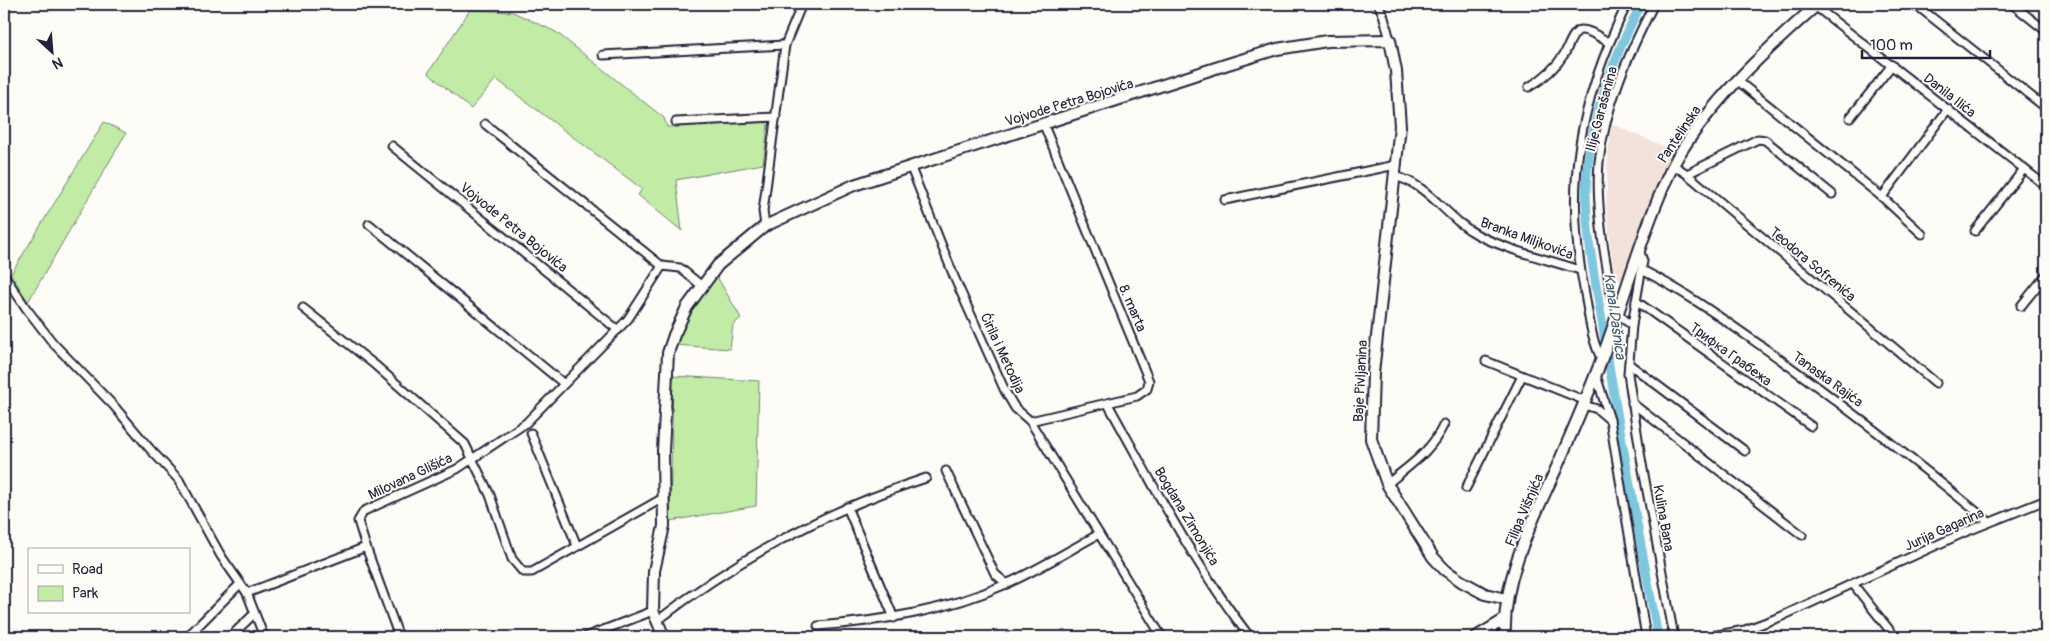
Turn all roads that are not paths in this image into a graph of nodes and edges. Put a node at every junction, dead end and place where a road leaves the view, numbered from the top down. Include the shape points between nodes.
1 (802, 4) edge
2 (1378, 4) edge
3 (1627, 4) edge
4 (1654, 4) edge
5 (1914, 4) edge
6 (2012, 4) edge
7 (1816, 5) edge
8 (2046, 31) edge
9 (1390, 40) junction
10 (1608, 42) junction
11 (785, 45) junction
12 (603, 55) dead end
13 (1892, 65) junction
14 (1738, 81) junction
15 (1529, 88) dead end
16 (2046, 108) edge
17 (1948, 109) junction
18 (776, 117) junction
19 (1850, 118) dead end
20 (676, 122) dead end
21 (485, 124) dead end
22 (1043, 124) junction
23 (392, 146) dead end
24 (1396, 165) junction
25 (1673, 165) junction
26 (912, 168) junction
27 (2024, 168) junction
28 (1686, 174) junction
29 (1394, 176) junction
30 (2046, 186) edge
31 (1832, 194) dead end
32 (1882, 197) junction
33 (1225, 200) dead end
34 (369, 224) dead end
35 (765, 226) junction
36 (1975, 231) dead end
37 (1922, 234) dead end
38 (1639, 249) junction
39 (662, 266) junction
40 (1580, 270) junction
41 (1642, 270) junction
42 (4, 275) edge
43 (2046, 275) edge
44 (702, 286) junction
45 (1636, 301) junction
46 (2021, 306) dead end
47 (302, 308) dead end
48 (1618, 315) junction
49 (1632, 325) junction
50 (618, 330) junction
51 (1602, 360) junction
52 (1486, 361) dead end
53 (1629, 364) junction
54 (1596, 375) junction
55 (1522, 376) junction
56 (563, 383) junction
57 (1936, 383) dead end
58 (1585, 403) junction
59 (1632, 403) junction
60 (1108, 404) junction
61 (1610, 420) junction
62 (1030, 421) junction
63 (1444, 424) dead end
64 (1811, 426) dead end
65 (531, 433) dead end
66 (1744, 451) dead end
67 (473, 457) junction
68 (946, 472) dead end
69 (926, 478) dead end
70 (1387, 484) junction
71 (1466, 488) dead end
72 (663, 498) junction
73 (2046, 500) edge
74 (846, 507) junction
75 (1989, 522) junction
76 (1100, 534) junction
77 (1802, 535) dead end
78 (577, 546) junction
79 (366, 547) junction
80 (240, 584) junction
81 (1007, 584) junction
82 (1853, 584) junction
83 (247, 594) junction
84 (1506, 599) junction
85 (653, 611) junction
86 (254, 614) junction
87 (894, 618) junction
88 (1504, 620) junction
89 (657, 621) junction
90 (818, 626) dead end
91 (1507, 636) edge
92 (187, 637) edge
93 (230, 637) edge
94 (264, 637) edge
95 (400, 637) edge
96 (585, 637) edge
97 (664, 637) edge
98 (1162, 637) edge
99 (1250, 637) edge
100 (1476, 637) edge
101 (1646, 637) edge
102 (1674, 637) edge
103 (1706, 637) edge
104 (1895, 637) edge

1 - 11 street
2 - 9 street
3 - 10 street
4 - 48 street, Ilije Garašanina via 1622,72 1599,162 1604,250 1609,287
5 - 16 street
6 - 8 street
7 - 13 street, Danila Ilića
7 - 14 street, Pantelinska
9 - 22 street, Vojvode Petra Bojovića via 1327,41 1277,49
9 - 24 street, Baje Pivljanina via 1399,104
10 - 15 street via 1591,32 1576,32 1564,55 1544,78
10 - 40 street via 1578,142 1575,214
11 - 12 street
11 - 18 street
13 - 17 street, Danila Ilića
13 - 19 street
14 - 25 street, Pantelinska via 1704,119
14 - 32 street
17 - 27 street, Danila Ilića
17 - 32 street
18 - 20 street
18 - 35 street via 763,211
21 - 39 street
22 - 26 street, Vojvode Petra Bojovića
22 - 60 street, 8. marta via 1149,377 1149,385 1137,396
23 - 50 street, Vojvode Petra Bojovića
24 - 29 street, Baje Pivljanina
24 - 33 street
25 - 28 street, Teodora Sofrenića
25 - 38 street, Pantelinska
26 - 35 street, Vojvode Petra Bojovića via 854,185
26 - 62 street, Ćirila i Metodija via 955,279 1005,391 1015,408
27 - 30 street, Danila Ilića
27 - 36 street
28 - 31 street, Pantelinska via 1751,142 1765,140
28 - 57 street, Teodora Sofrenića
29 - 40 street, Branka Miljkovića via 1421,186 1456,222 1480,236
29 - 70 street, Baje Pivljanina via 1370,409 1371,439
32 - 37 street
34 - 56 street
35 - 44 street, Vojvode Petra Bojovića via 718,265
38 - 41 street, Kulina Bana
38 - 48 street, Pantelinska
39 - 44 street via 680,268
39 - 50 street
40 - 51 street via 1593,336
41 - 45 street, Kulina Bana
41 - 75 street, Tanaska Rajića via 1671,284 1784,363 1905,452
42 - 80 street via 53,343 179,480
43 - 46 street
44 - 72 street, Vojvode Petra Bojovića via 687,307 668,353
45 - 49 street, Kulina Bana
45 - 64 street, Трифка Грабежа
47 - 67 street via 444,423
48 - 49 street
48 - 51 street, Pantelinska
49 - 53 street, Kulina Bana
50 - 56 street
51 - 54 street, Filipa Višnjića
52 - 55 street
53 - 59 street, Kulina Bana
53 - 66 street
54 - 58 street, Filipa Višnjića
54 - 61 street
55 - 58 street
55 - 71 street
56 - 67 street via 547,404 526,422
58 - 61 street
58 - 84 street, Filipa Višnjića via 1523,546
59 - 77 street
59 - 102 street, Kulina Bana
60 - 62 street, 8. marta
60 - 99 street, Bogdana Zimonjića via 1162,501
61 - 101 street
62 - 76 street, Ćirila i Metodija
63 - 70 street via 1436,440 1419,459
65 - 78 street
67 - 78 street via 512,559 523,572 532,572
67 - 79 street, Milovana Glišića via 435,480 364,511 358,521
68 - 81 street via 995,574
69 - 74 street
70 - 84 street, Baje Pivljanina via 1420,539 1445,570 1485,594
72 - 78 street
72 - 85 street, Vojvode Petra Bojovića via 664,526 654,571
73 - 75 street, Jurija Gagarina
74 - 87 street
74 - 89 street via 748,557
75 - 82 street, Jurija Gagarina
76 - 81 street
76 - 98 street, Ćirila i Metodija
79 - 83 street
79 - 95 street, Milovana Glišića
80 - 83 street
80 - 92 street
81 - 87 street via 963,600
82 - 103 street, Jurija Gagarina via 1745,630
82 - 104 street
83 - 86 street
84 - 88 street, Filipa Višnjića
85 - 89 street, Vojvode Petra Bojovića
85 - 96 street
86 - 93 street
86 - 94 street
87 - 90 street
88 - 91 street, Filipa Višnjića
88 - 100 street
89 - 97 street, Vojvode Petra Bojovića

